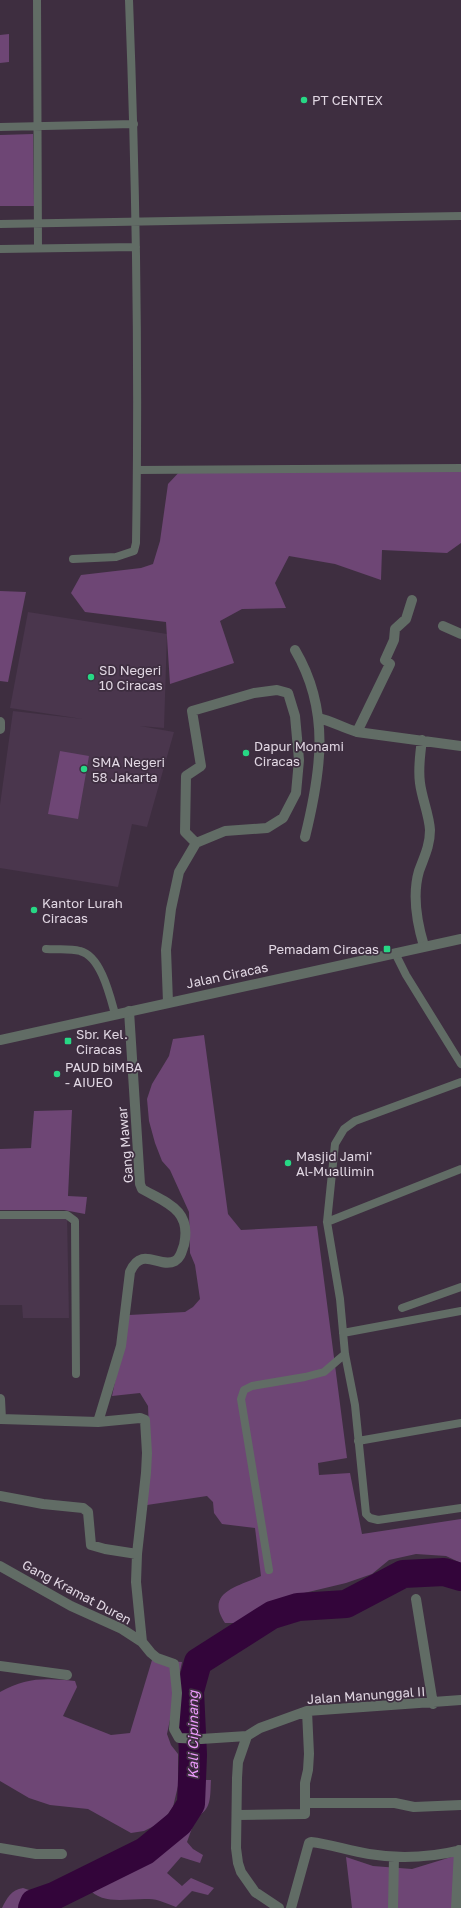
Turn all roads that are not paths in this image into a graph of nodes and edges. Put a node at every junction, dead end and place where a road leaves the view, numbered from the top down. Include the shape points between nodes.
1 (37, 0) edge
2 (129, 0) edge
3 (134, 124) junction
4 (37, 126) junction
5 (0, 127) edge
6 (461, 216) edge
7 (135, 221) junction
8 (38, 223) junction
9 (0, 224) edge
10 (136, 247) junction
11 (38, 248) junction
12 (0, 249) edge
13 (461, 468) edge
14 (138, 470) junction
15 (73, 559) dead end
16 (412, 600) dead end
17 (443, 626) dead end
18 (461, 634) edge
19 (295, 650) dead end
20 (318, 718) junction
21 (0, 722) edge
22 (0, 729) edge
23 (357, 732) junction
24 (422, 740) junction
25 (461, 746) edge
26 (305, 837) dead end
27 (196, 842) junction
28 (461, 939) edge
29 (424, 946) junction
30 (46, 949) dead end
31 (395, 953) junction
32 (168, 1002) junction
33 (128, 1010) junction
34 (115, 1014) junction
35 (0, 1040) edge
36 (461, 1064) edge
37 (461, 1082) edge
38 (461, 1169) edge
39 (0, 1215) edge
40 (327, 1222) junction
41 (461, 1286) edge
42 (402, 1308) dead end
43 (461, 1312) edge
44 (343, 1334) junction
45 (345, 1354) junction
46 (76, 1374) dead end
47 (0, 1399) edge
48 (98, 1422) junction
49 (461, 1423) edge
50 (358, 1442) junction
51 (0, 1496) edge
52 (461, 1508) edge
53 (137, 1554) junction
54 (0, 1566) edge
55 (269, 1570) dead end
56 (416, 1599) dead end
57 (142, 1642) junction
58 (0, 1666) edge
59 (67, 1675) dead end
60 (461, 1700) edge
61 (433, 1704) junction
62 (307, 1711) junction
63 (247, 1736) junction
64 (305, 1803) junction
65 (461, 1805) edge
66 (238, 1815) junction
67 (0, 1848) edge
68 (460, 1850) edge
69 (62, 1854) dead end
70 (394, 1856) junction
71 (279, 1908) edge
72 (292, 1908) edge
73 (393, 1908) edge
74 (456, 1908) edge

1 - 4 lane
2 - 3 lane
3 - 4 lane
3 - 7 lane
4 - 5 lane
4 - 8 lane
6 - 7 lane
7 - 8 lane
7 - 10 lane
8 - 9 lane
8 - 11 lane
10 - 11 lane
10 - 14 lane
11 - 12 lane
13 - 14 lane
14 - 15 lane via 134,551 116,557
16 - 23 street via 406,619 395,629 394,640 385,656 385,660 390,664
17 - 18 street
19 - 20 street via 306,669
20 - 23 street
20 - 26 street via 320,736 317,782
21 - 22 street
23 - 24 street
24 - 25 street
24 - 29 street via 420,783 430,832 426,855 419,872 416,902 419,931
27 - 27 street via 225,831 267,828 283,818 296,793 299,760 295,716 288,694 277,690 254,693 192,711 201,766 186,776 185,832
27 - 32 street via 179,872 171,909 166,950
28 - 29 street, Jalan Ciracas
29 - 31 street, Jalan Ciracas
30 - 34 lane via 81,951 93,958
31 - 32 street, Jalan Ciracas
31 - 36 lane
32 - 33 street, Jalan Ciracas
33 - 34 street, Jalan Ciracas
33 - 48 street, Gang Mawar via 140,1184 142,1189 175,1206 186,1233 178,1259 173,1262 138,1260 130,1272 121,1346
34 - 35 street, Jalan Ciracas
37 - 40 lane via 355,1121 344,1129 335,1144
38 - 40 lane
39 - 46 lane via 67,1215 75,1221
40 - 44 lane
41 - 42 lane
43 - 44 lane
44 - 45 lane
45 - 50 lane via 355,1405
45 - 55 lane via 324,1372 252,1386 244,1390 241,1399
47 - 48 street via 1,1419
48 - 53 street via 140,1418 146,1423 146,1473
49 - 50 lane
50 - 52 lane via 364,1507 370,1518 378,1520
51 - 53 street via 83,1508 88,1512 91,1545 105,1550
53 - 57 street via 136,1582
54 - 57 street, Gang Kramat Duren via 71,1606 122,1629
56 - 61 street
57 - 63 street, Gang Kramat Duren via 157,1658 174,1664 177,1693 174,1729 177,1736 201,1739
58 - 59 street
60 - 61 street, Jalan Manunggal II
61 - 62 street, Jalan Manunggal II
62 - 63 street, Jalan Manunggal II via 260,1728
62 - 64 street via 309,1759
63 - 66 street via 238,1762
64 - 65 street via 395,1803 414,1807
64 - 66 street via 303,1815
66 - 71 street via 236,1848 241,1872 255,1892
67 - 69 street via 36,1854
68 - 70 street via 442,1854
68 - 74 street
70 - 72 street via 368,1854 309,1842
70 - 73 street

